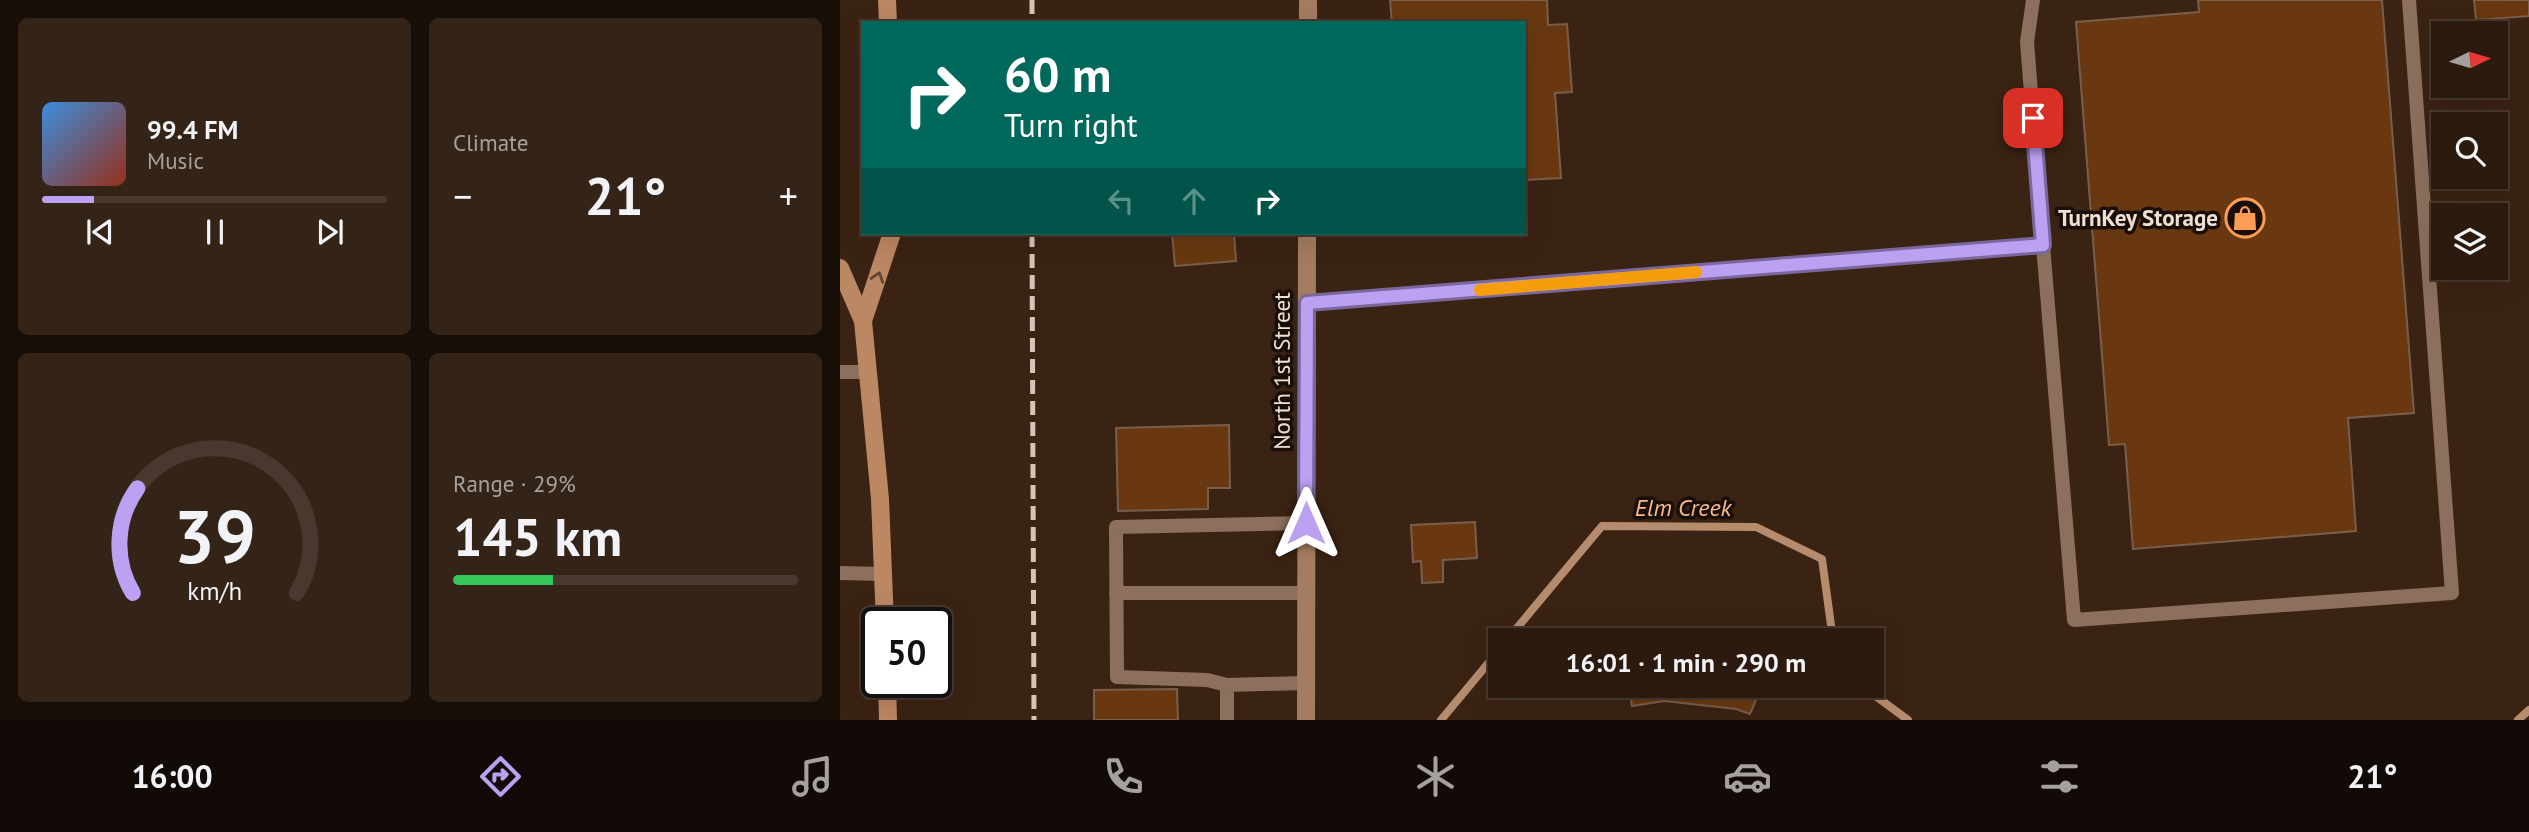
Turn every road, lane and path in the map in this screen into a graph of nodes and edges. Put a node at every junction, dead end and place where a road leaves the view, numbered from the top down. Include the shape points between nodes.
1 (887, 0) edge
2 (1308, 0) edge
3 (2033, 0) edge
4 (2409, 0) edge
5 (888, 21) edge
6 (1308, 21) edge
7 (891, 235) edge
8 (1307, 235) edge
9 (2043, 245) junction
10 (840, 268) edge
11 (1307, 303) junction
12 (863, 321) junction
13 (840, 372) edge
14 (868, 372) junction
15 (1306, 523) junction
16 (840, 573) edge
17 (883, 574) junction
18 (1115, 593) junction
19 (1306, 593) junction
20 (884, 607) edge
21 (1305, 683) junction
22 (1227, 685) junction
23 (887, 698) edge
24 (888, 720) edge
25 (1227, 720) edge
26 (1306, 720) edge

1 - 5 main road
2 - 6 main road
3 - 9 lane via 2027,42
4 - 9 lane via 2452,593 2074,620
12 -> 7 main road
8 - 11 main road, North 1st Street
9 - 11 lane
10 - 12 main road
11 - 15 main road, North 1st Street
12 - 14 main road
13 - 14 lane
14 - 17 main road
15 - 18 lane via 1116,527
15 - 19 main road, North 1st Street
16 - 17 lane
17 - 20 main road
18 - 19 lane
18 - 22 lane via 1117,677 1207,680
19 - 21 main road, North 1st Street
21 - 22 lane
21 - 26 main road, North 1st Street
22 - 25 lane
23 - 24 main road

